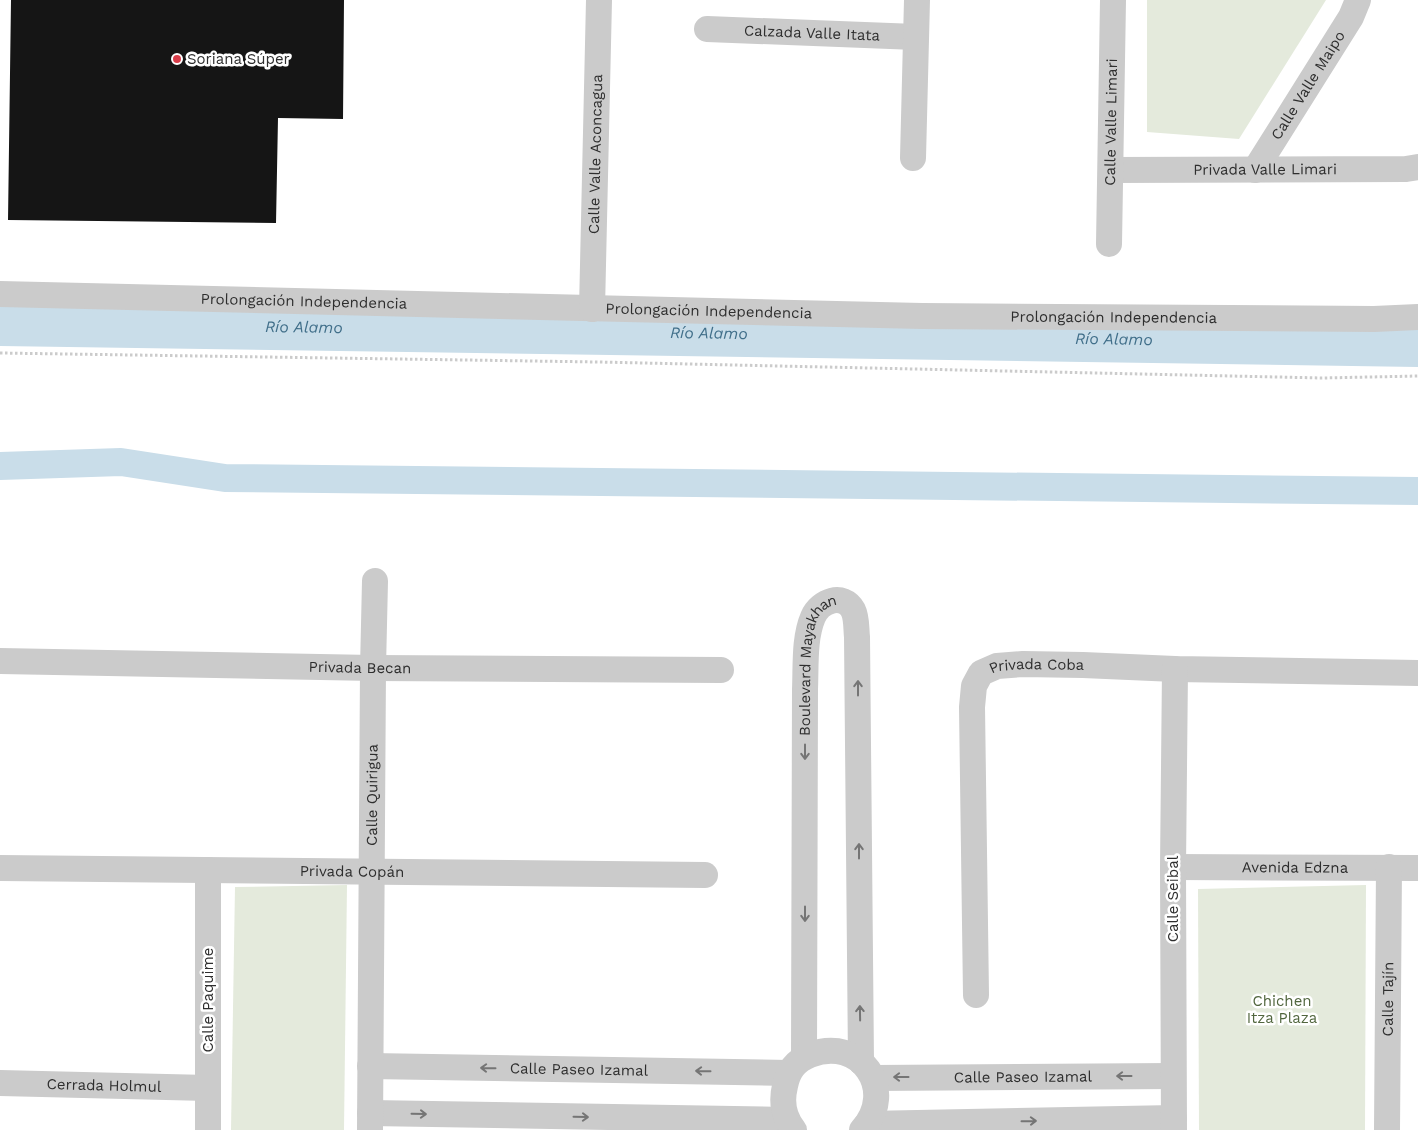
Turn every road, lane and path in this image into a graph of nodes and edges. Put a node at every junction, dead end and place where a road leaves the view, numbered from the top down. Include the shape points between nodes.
1 (599, 0) edge
2 (917, 0) edge
3 (1113, 0) edge
4 (1358, 0) edge
5 (708, 29) dead end
6 (916, 37) junction
7 (913, 158) dead end
8 (1418, 167) edge
9 (1111, 170) junction
10 (1255, 170) junction
11 (1109, 244) dead end
12 (0, 294) edge
13 (592, 309) junction
14 (1418, 317) edge
15 (0, 353) edge
16 (1418, 376) edge
17 (375, 580) dead end
18 (0, 661) edge
19 (373, 668) junction
20 (1174, 669) junction
21 (721, 670) dead end
22 (1418, 673) edge
23 (1172, 867) junction
24 (0, 868) edge
25 (1389, 868) junction
26 (1418, 868) edge
27 (208, 870) junction
28 (372, 872) junction
29 (704, 875) dead end
30 (976, 995) dead end
31 (796, 1065) junction
32 (370, 1066) junction
33 (867, 1070) junction
34 (1173, 1076) junction
35 (0, 1083) edge
36 (208, 1088) junction
37 (370, 1121) edge
38 (1174, 1124) edge
39 (790, 1125) edge
40 (865, 1127) edge
41 (208, 1130) edge
42 (1387, 1130) edge

1 - 13 street, Calle Valle Aconcagua
2 - 6 street
3 - 9 street, Calle Valle Limari
4 - 10 street, Calle Valle Maipo via 1351,18
5 - 6 street, Calzada Valle Itata
6 - 7 street
8 - 10 street, Privada Valle Limari
9 - 10 street, Privada Valle Limari
9 - 11 street, Calle Valle Limari
12 - 13 street, Prolongación Independencia
13 - 14 street, Prolongación Independencia via 932,316
15 - 16 path via 1322,378
17 - 19 street, Calle Quirigua
18 - 19 street, Privada Becan
19 - 21 street, Privada Becan
19 - 28 street, Calle Quirigua
20 - 22 street, Privada Coba
20 - 23 street, Calle Seibal
20 - 30 street, Privada Coba via 1023,664 997,666 981,673 974,686 972,707
23 - 25 street, Avenida Edzna
23 - 34 street, Calle Seibal
24 - 27 street, Privada Copán
25 - 26 street, Avenida Edzna
25 - 42 street, Calle Tajín
27 - 28 street, Privada Copán
27 - 36 street, Calle Paquime
28 - 29 street, Privada Copán
28 - 32 street, Calle Quirigua
31 -> 32 street, Calle Paseo Izamal
31 - 33 street, Calle Paseo Izamal via 821,1051 834,1050 848,1053
33 -> 31 street, Boulevard Mayakhan via 856,618 849,605 836,601 818,608 807,650
31 - 39 street via 784,1089 783,1104
32 - 37 street, Calle Quirigua
34 -> 33 street, Calle Paseo Izamal
33 - 40 street via 876,1091 876,1102
34 - 38 street, Calle Seibal
35 - 36 street, Cerrada Holmul
36 - 41 street, Calle Paquime
37 -> 39 street
40 -> 38 street

